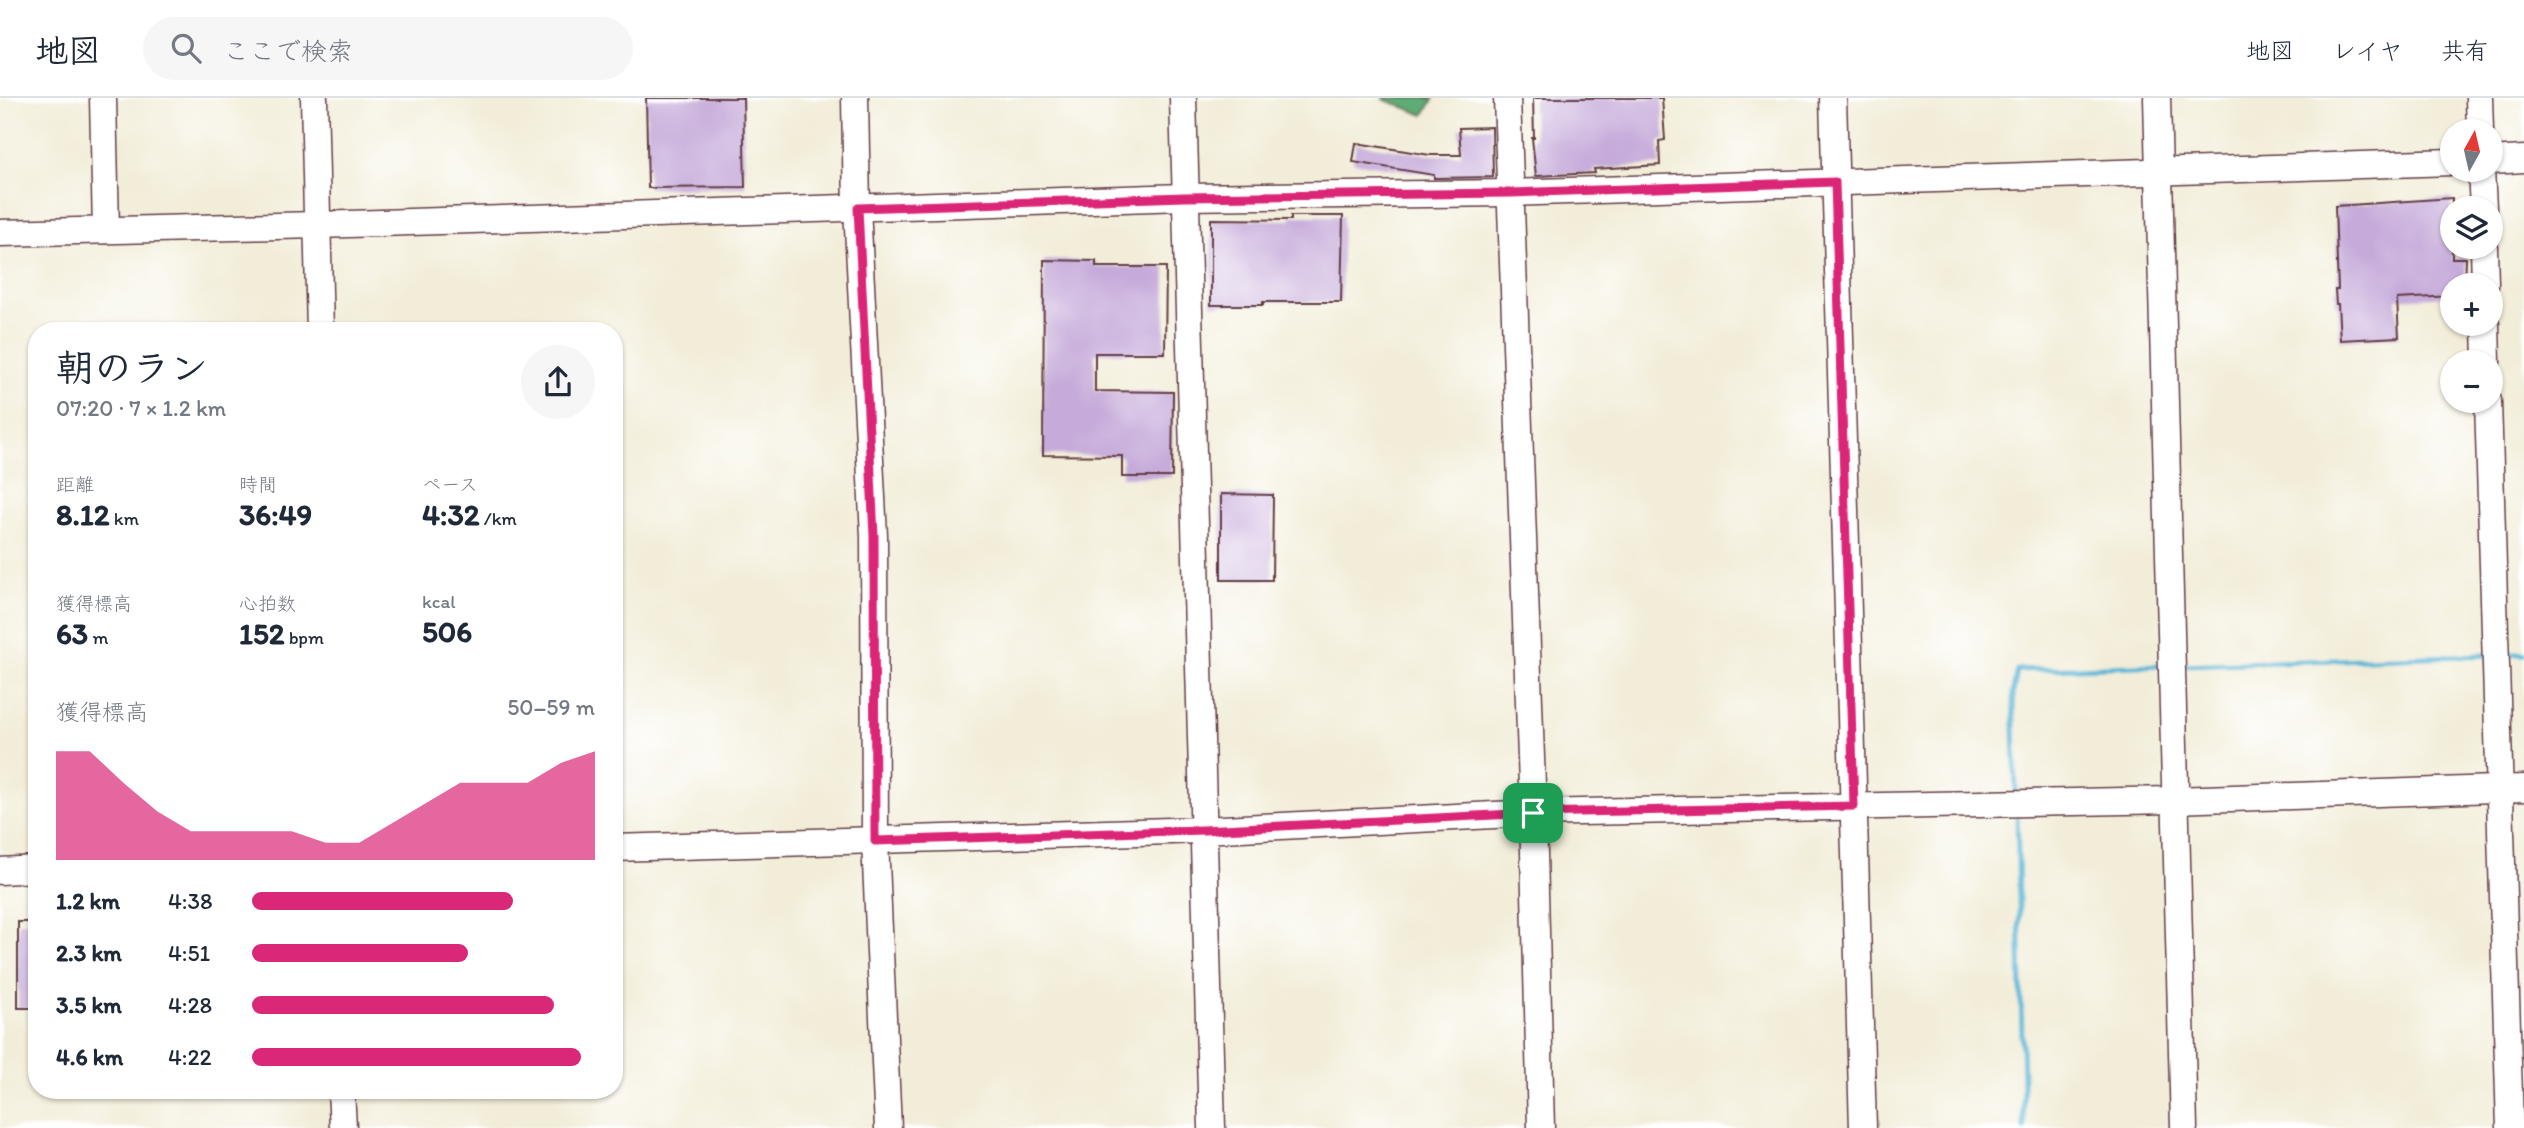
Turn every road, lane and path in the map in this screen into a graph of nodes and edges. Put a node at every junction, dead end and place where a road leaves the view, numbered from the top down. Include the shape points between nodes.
1 (103, 98) edge
2 (314, 98) edge
3 (855, 98) edge
4 (1183, 98) edge
5 (1507, 98) edge
6 (1833, 98) edge
7 (2157, 98) edge
8 (2479, 98) edge
9 (2480, 119) edge
10 (2524, 159) edge
11 (2503, 160) edge
12 (2440, 162) edge
13 (2159, 170) junction
14 (1835, 182) junction
15 (1510, 193) junction
16 (1184, 197) junction
17 (858, 208) junction
18 (318, 225) junction
19 (106, 230) junction
20 (0, 233) edge
21 (320, 322) edge
22 (2489, 413) edge
23 (2512, 788) edge
24 (2174, 800) junction
25 (1854, 806) junction
26 (1533, 813) junction
27 (1203, 830) junction
28 (875, 841) junction
29 (623, 848) edge
30 (28, 869) edge
31 (0, 871) edge
32 (341, 1099) edge
33 (343, 1128) edge
34 (888, 1128) edge
35 (1212, 1128) edge
36 (1541, 1128) edge
37 (1863, 1128) edge
38 (2184, 1128) edge
39 (2510, 1128) edge

1 - 19 street
2 - 18 street
3 - 17 street
4 - 16 street
5 - 15 street
6 - 14 street
7 - 13 street
8 - 9 street
10 - 11 street
12 - 13 street
13 - 14 street
13 - 24 street
14 - 15 street
14 - 25 street
15 - 16 street
15 - 26 street
16 - 17 street
16 - 27 street
17 - 18 street
17 - 28 street via 874,536
18 - 19 street
18 - 21 street
19 - 20 street
22 - 23 street
23 - 24 street
23 - 39 street
24 - 25 street
24 - 38 street
25 - 26 street
25 - 37 street
26 - 27 street
26 - 36 street
27 - 28 street
27 - 35 street
28 - 29 street
28 - 34 street
30 - 31 street
32 - 33 street

